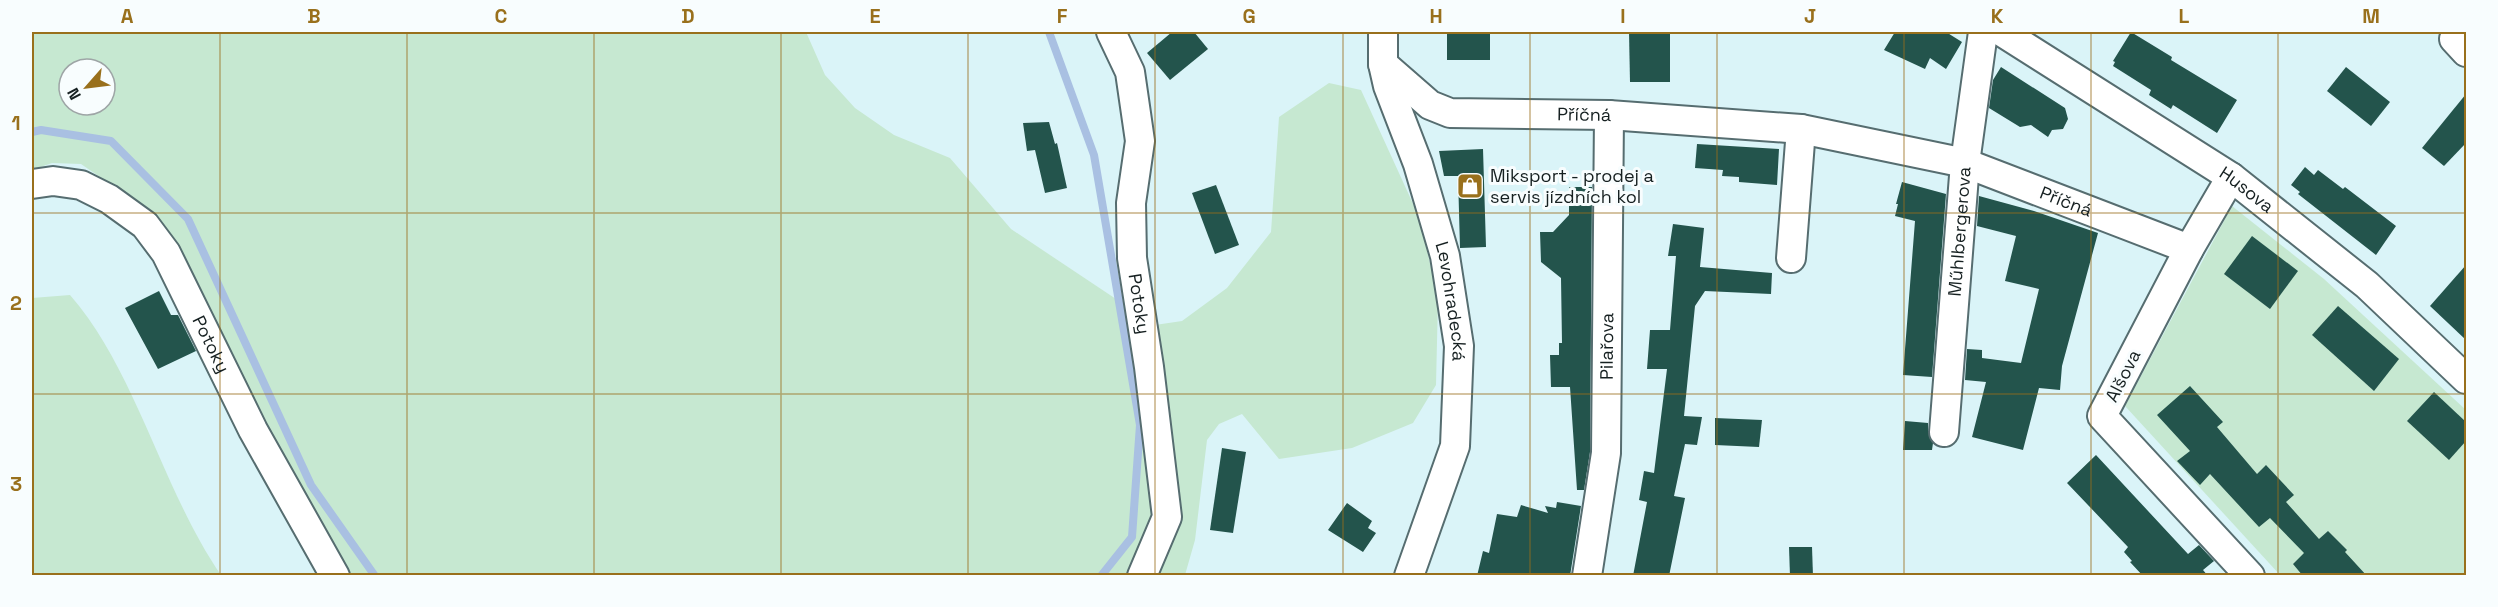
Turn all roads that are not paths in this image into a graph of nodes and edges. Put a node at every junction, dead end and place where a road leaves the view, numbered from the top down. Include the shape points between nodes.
1 (1111, 32) edge
2 (1383, 32) edge
3 (1983, 32) edge
4 (2002, 32) edge
5 (1383, 64) junction
6 (1609, 115) junction
7 (1801, 129) junction
8 (1965, 163) junction
9 (2231, 177) junction
10 (32, 184) edge
11 (2189, 249) junction
12 (1791, 258) dead end
13 (2466, 379) edge
14 (1944, 432) dead end
15 (334, 576) edge
16 (1142, 576) edge
17 (1409, 576) edge
18 (1587, 576) edge
19 (2250, 576) edge

1 - 16 street, Potoky via 1130,72 1140,141 1131,203 1132,258 1167,517
2 - 5 street, Levohradecká
3 - 8 street, Műhlbergerova
4 - 9 street, Husova
5 - 6 street, Příčná via 1430,105 1450,113
5 - 17 street, Levohradecká via 1445,256 1459,346 1455,446
6 - 7 street, Příčná
6 - 18 street, Pilařova via 1606,453
7 - 8 street, Příčná
7 - 12 street
8 - 11 street, Příčná
8 - 14 street, Műhlbergerova
9 - 11 street, Alšova
9 - 13 street, Husova via 2367,285
10 - 15 street, Potoky via 53,181 81,185 145,225 166,253 253,430
11 - 19 street, Alšova via 2102,416

